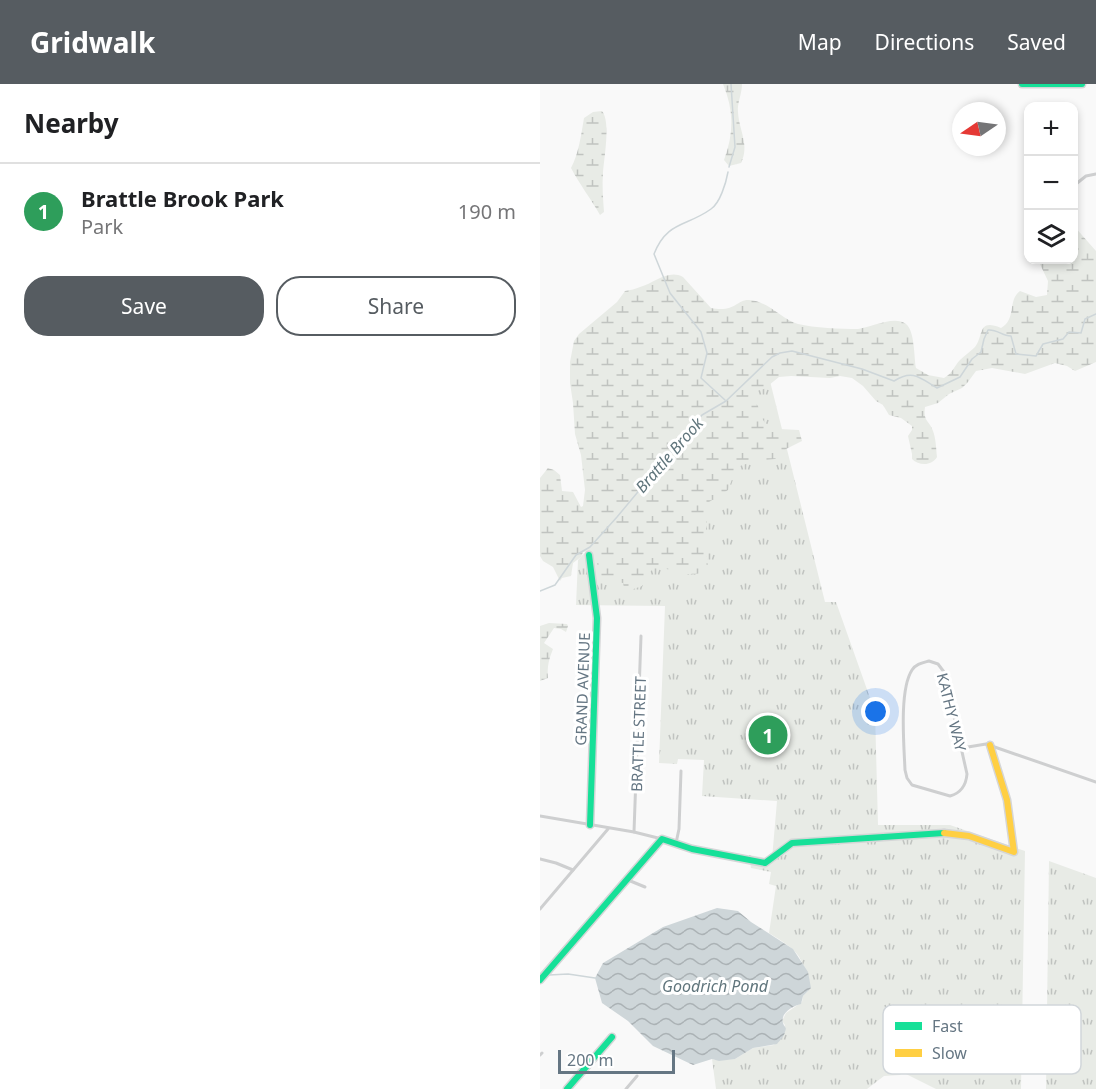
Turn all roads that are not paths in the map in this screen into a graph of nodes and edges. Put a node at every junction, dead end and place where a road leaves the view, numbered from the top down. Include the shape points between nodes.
1 (1022, 84) edge
2 (1083, 84) edge
3 (1096, 174) edge
4 (1078, 182) edge
5 (589, 555) dead end
6 (641, 636) dead end
7 (990, 745) junction
8 (962, 748) junction
9 (681, 771) dead end
10 (1096, 783) edge
11 (540, 816) edge
12 (590, 825) junction
13 (608, 829) junction
14 (634, 832) junction
15 (662, 839) junction
16 (676, 843) junction
17 (540, 859) edge
18 (573, 870) junction
19 (628, 880) junction
20 (645, 887) dead end
21 (540, 909) edge
22 (540, 981) edge
23 (612, 1037) dead end
24 (637, 1076) dead end
25 (567, 1089) edge
26 (626, 1089) edge

1 - 2 street
3 - 4 street
5 - 12 street, GRAND AVENUE via 597,618
6 - 14 street, BRATTLE STREET
7 - 8 street
7 - 10 street
7 - 16 street via 1006,800 1014,852 999,850 968,835 948,833 792,843 766,863
8 - 8 street, KATHY WAY via 967,781 957,794 945,796 912,785 907,778 904,693 912,670 920,663 934,662 944,672
9 - 16 street
11 - 12 street
12 - 13 street
13 - 14 street
13 - 18 street
14 - 15 street
15 - 16 street
15 - 19 street
17 - 18 street
18 - 21 street
19 - 20 street
19 - 22 street
23 - 25 street
24 - 26 street

